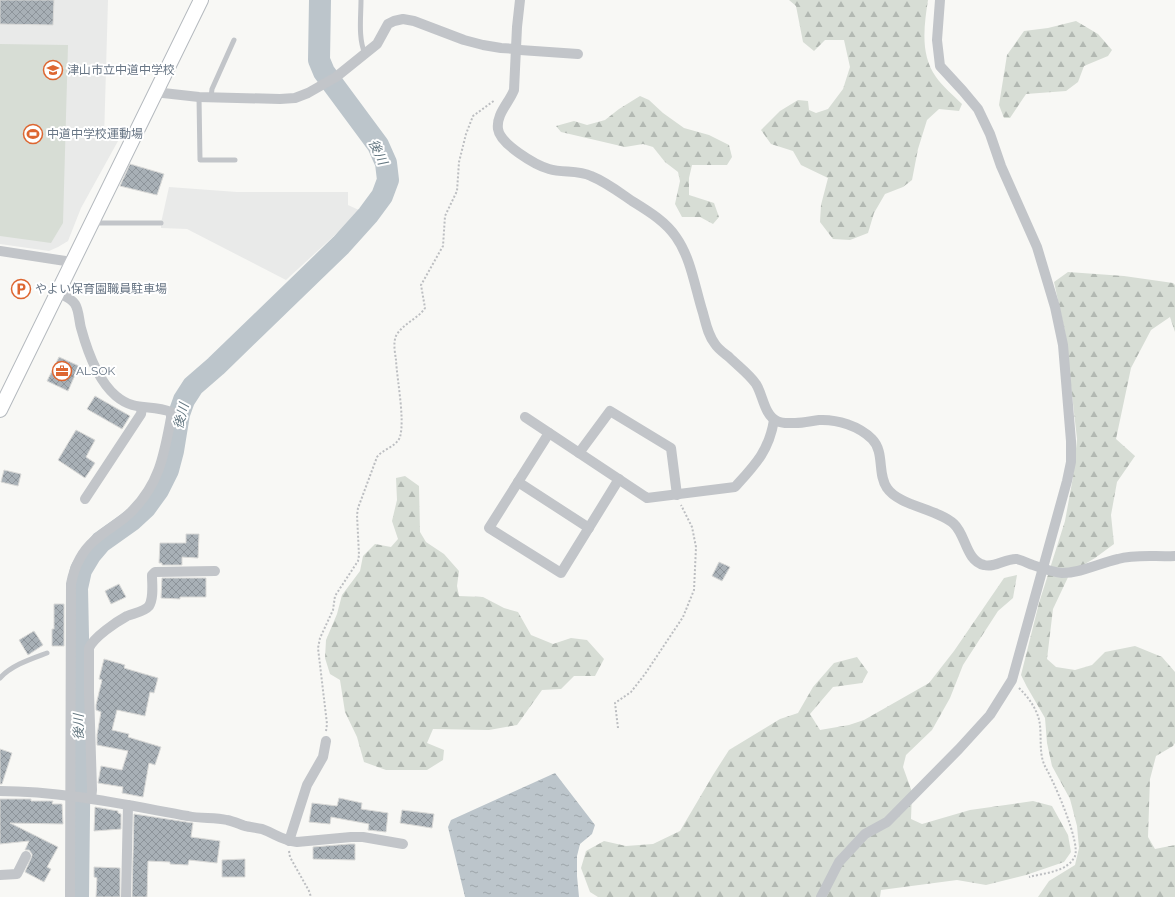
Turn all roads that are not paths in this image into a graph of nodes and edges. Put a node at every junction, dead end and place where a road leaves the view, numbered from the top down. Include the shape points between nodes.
1 (201, 0) edge
2 (361, 0) edge
3 (520, 0) edge
4 (940, 0) edge
5 (234, 40) dead end
6 (516, 49) junction
7 (365, 54) junction
8 (578, 54) dead end
9 (156, 91) junction
10 (199, 97) junction
11 (211, 97) junction
12 (235, 160) dead end
13 (91, 223) junction
14 (161, 223) dead end
15 (0, 251) edge
16 (72, 262) junction
17 (57, 292) junction
18 (142, 407) junction
19 (0, 410) edge
20 (525, 417) dead end
21 (774, 420) junction
22 (549, 433) junction
23 (579, 453) junction
24 (619, 479) junction
25 (518, 482) junction
26 (677, 495) junction
27 (85, 499) dead end
28 (589, 528) junction
29 (1175, 556) edge
30 (1043, 569) junction
31 (215, 571) dead end
32 (47, 653) dead end
33 (0, 678) edge
34 (326, 741) road end
35 (0, 790) edge
36 (80, 798) junction
37 (128, 805) junction
38 (289, 841) junction
39 (403, 844) dead end
40 (26, 856) dead end
41 (0, 875) edge
42 (70, 897) edge
43 (126, 897) edge
44 (821, 897) edge

1 - 9 main road
2 - 7 lane via 361,39
3 - 6 street
4 - 30 street via 937,40 940,66 978,109 990,134 1037,247 1055,306 1063,345 1071,462
5 - 11 lane via 212,89
6 - 7 street via 483,45 403,19 388,24 377,44
6 - 8 street
6 - 21 street via 514,90 498,119 498,130 502,139 512,149 546,168 590,175 665,224 677,238 687,258 708,333 716,346 757,386 768,413
7 - 11 street via 336,77 295,98
9 - 10 street
9 - 13 main road
10 - 11 street
10 - 12 lane via 200,160
13 - 14 lane
13 - 16 main road
15 - 16 street
16 - 17 main road
17 - 18 street via 75,304 86,346 106,385 126,403
17 - 19 main road
18 - 27 street via 141,414
18 - 36 street via 170,412 166,445 156,478 133,510 86,549 73,574 71,584
20 - 22 street
21 - 26 street via 769,442 756,463 735,487
21 - 30 street via 781,423 832,420 866,434 874,441 880,456 882,477 887,489 898,498 953,523 976,561 989,566 1018,559
22 - 23 street
22 - 25 street
23 - 24 street
23 - 26 street via 610,411 671,448
24 - 26 street via 647,498
24 - 28 street
25 - 28 street
25 - 28 street via 489,528 561,573
29 - 30 street via 1119,558 1079,572 1064,573
30 - 44 street via 1012,680 990,715 887,822 865,834 840,862
31 - 36 street via 155,572 152,575 151,599 148,606 119,621 92,642 89,648 92,790
32 - 33 lane via 24,661
34 - 38 street via 322,757 307,785
35 - 36 street
36 - 37 street
36 - 42 street
37 - 38 street via 191,817 229,820 262,829
37 - 43 street
38 - 39 street via 351,837
40 - 41 street via 17,874

